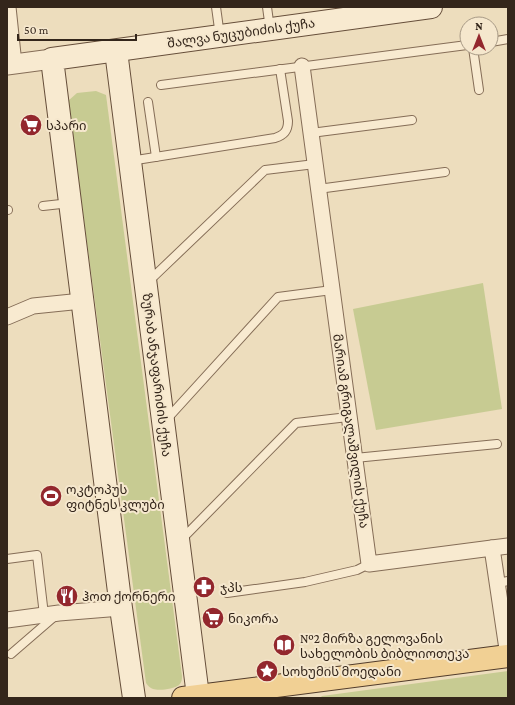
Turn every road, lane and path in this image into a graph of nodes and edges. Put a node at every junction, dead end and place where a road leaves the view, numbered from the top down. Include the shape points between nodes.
1 (8, 7) edge
2 (216, 7) edge
3 (267, 7) edge
4 (431, 7) edge
5 (409, 8) edge
6 (270, 29) junction
7 (220, 36) junction
8 (459, 46) edge
9 (116, 51) junction
10 (474, 56) edge
11 (52, 59) junction
12 (10, 64) edge
13 (302, 66) junction
14 (280, 69) junction
15 (160, 85) dead end
16 (479, 90) dead end
17 (148, 102) dead end
18 (412, 120) dead end
19 (312, 132) junction
20 (156, 157) junction
21 (130, 161) junction
22 (315, 164) junction
23 (446, 172) dead end
24 (318, 188) junction
25 (70, 203) junction
26 (43, 206) dead end
27 (145, 284) junction
28 (332, 290) junction
29 (82, 301) junction
30 (7, 317) edge
31 (348, 417) junction
32 (163, 423) junction
33 (497, 444) dead end
34 (355, 458) junction
35 (178, 543) junction
36 (508, 546) edge
37 (492, 548) junction
38 (7, 559) edge
39 (369, 564) junction
40 (503, 582) edge
41 (226, 593) dead end
42 (121, 608) junction
43 (52, 614) junction
44 (7, 620) edge
45 (10, 654) dead end
46 (508, 656) edge
47 (335, 678) junction
48 (193, 697) edge
49 (134, 698) edge
50 (309, 698) edge

1 - 12 street
2 - 7 lane
3 - 6 lane
4 - 5 main road, შალვა ნუცუბიძის ქუჩა
5 - 6 main road, შალვა ნუცუბიძის ქუჩა
6 - 7 main road, შალვა ნუცუბიძის ქუჩა
7 - 9 main road, შალვა ნუცუბიძის ქუჩა
8 - 13 lane
9 - 11 main road, შალვა ნუცუბიძის ქუჩა
9 - 21 main road, ზურაბ ანჯაფარიძის ქუჩა
10 - 16 lane
11 - 12 street
11 - 25 main road
13 - 14 lane
13 - 19 street, მარიამ გრიგალაშვილის ქუჩა
14 - 15 lane
14 - 20 lane via 288,121 288,128 281,136
17 - 20 lane
18 - 19 lane
19 - 22 street, მარიამ გრიგალაშვილის ქუჩა
20 - 21 lane
21 - 27 main road, ზურაბ ანჯაფარიძის ქუჩა
22 - 24 street, მარიამ გრიგალაშვილის ქუჩა
22 - 27 lane via 265,170
23 - 24 lane
24 - 28 street, მარიამ გრიგალაშვილის ქუჩა
25 - 26 lane
25 - 29 main road
27 - 32 main road, ზურაბ ანჯაფარიძის ქუჩა
28 - 31 street, მარიამ გრიგალაშვილის ქუჩა
28 - 32 lane via 278,297
29 - 30 street via 33,306
29 - 42 main road
31 - 34 street, მარიამ გრიგალაშვილის ქუჩა
31 - 35 lane via 296,423
32 - 35 main road, ზურაბ ანჯაფარიძის ქუჩა
33 - 34 lane
34 - 39 street, მარიამ გრიგალაშვილის ქუჩა
35 - 48 main road, ზურაბ ანჯაფარიძის ქუჩა via 189,598
36 - 37 street
37 - 39 street
37 - 40 street
38 - 43 lane via 37,556
39 - 41 lane via 357,570 305,582
40 - 46 street
42 - 43 street
42 - 49 main road
43 - 44 street
43 - 45 lane
46 - 47 main road
47 - 48 main road
47 - 50 main road

